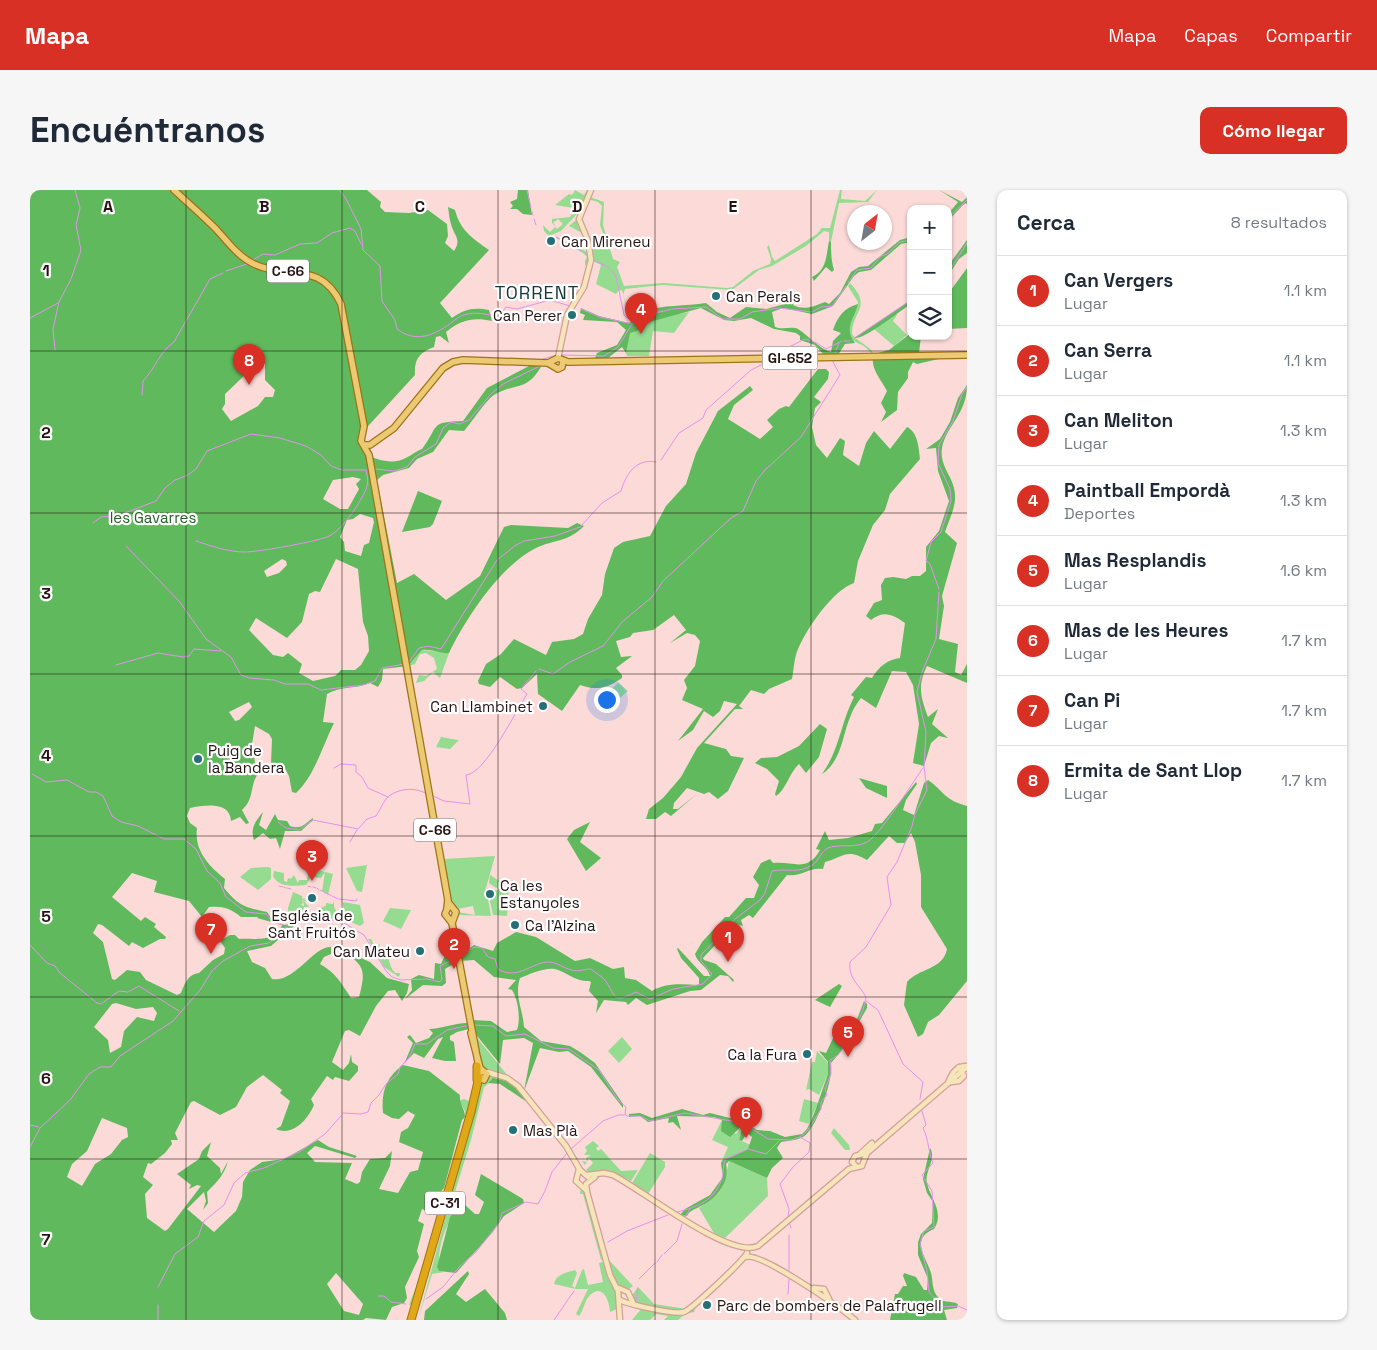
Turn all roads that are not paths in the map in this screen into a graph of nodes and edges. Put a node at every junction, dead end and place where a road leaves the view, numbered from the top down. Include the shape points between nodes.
1 (174, 190) edge
2 (591, 190) edge
3 (967, 355) edge
4 (559, 361) junction
5 (369, 439) junction
6 (449, 906) junction
7 (450, 920) junction
8 (964, 1069) edge
9 (484, 1074) junction
10 (955, 1078) junction
11 (948, 1084) junction
12 (477, 1086) junction
13 (872, 1143) dead end
14 (861, 1157) junction
15 (854, 1164) junction
16 (578, 1167) junction
17 (578, 1174) junction
18 (586, 1174) junction
19 (586, 1183) junction
20 (666, 1210) junction
21 (676, 1217) junction
22 (749, 1253) junction
23 (620, 1295) junction
24 (628, 1299) junction
25 (413, 1320) edge
26 (620, 1320) edge
27 (856, 1320) edge

1 - 5 main road, C-66 via 249,262 265,268 309,274 322,279 331,288 345,318
2 - 4 main road via 579,219 591,259 584,287 562,328
3 - 4 main road, GI-652
4 - 5 main road, GI-652 via 452,362 438,374 394,428 381,437
5 - 6 main road, C-66 via 369,455
6 - 7 main road, C-66 via 444,913
6 - 7 main road, C-66 via 455,910
7 - 9 main road, C-66 via 471,1032
8 - 10 main road
8 - 10 main road
9 - 12 highway
9 - 12 highway, C-31
9 - 16 main road via 509,1079 518,1086 566,1146
9 - 25 highway, C-31
10 - 11 main road
10 - 11 main road
11 - 14 main road
12 - 25 highway, C-31 via 419,1290 414,1304 406,1306 412,1310
13 - 14 main road
14 - 15 main road via 855,1156
14 - 15 main road via 862,1166
15 - 22 main road
16 - 17 main road
16 - 18 main road
17 - 18 main road
17 - 19 main road via 576,1181
18 - 19 main road
18 - 20 main road via 613,1175
19 - 20 main road via 602,1175 612,1177
19 - 23 main road via 610,1276
20 - 21 main road
21 - 22 main road
21 - 22 main road via 706,1236
22 - 24 main road via 686,1311 671,1312
22 - 27 main road via 814,1289 824,1289 827,1297
23 - 24 main road
23 - 24 main road via 628,1292
23 - 26 main road

